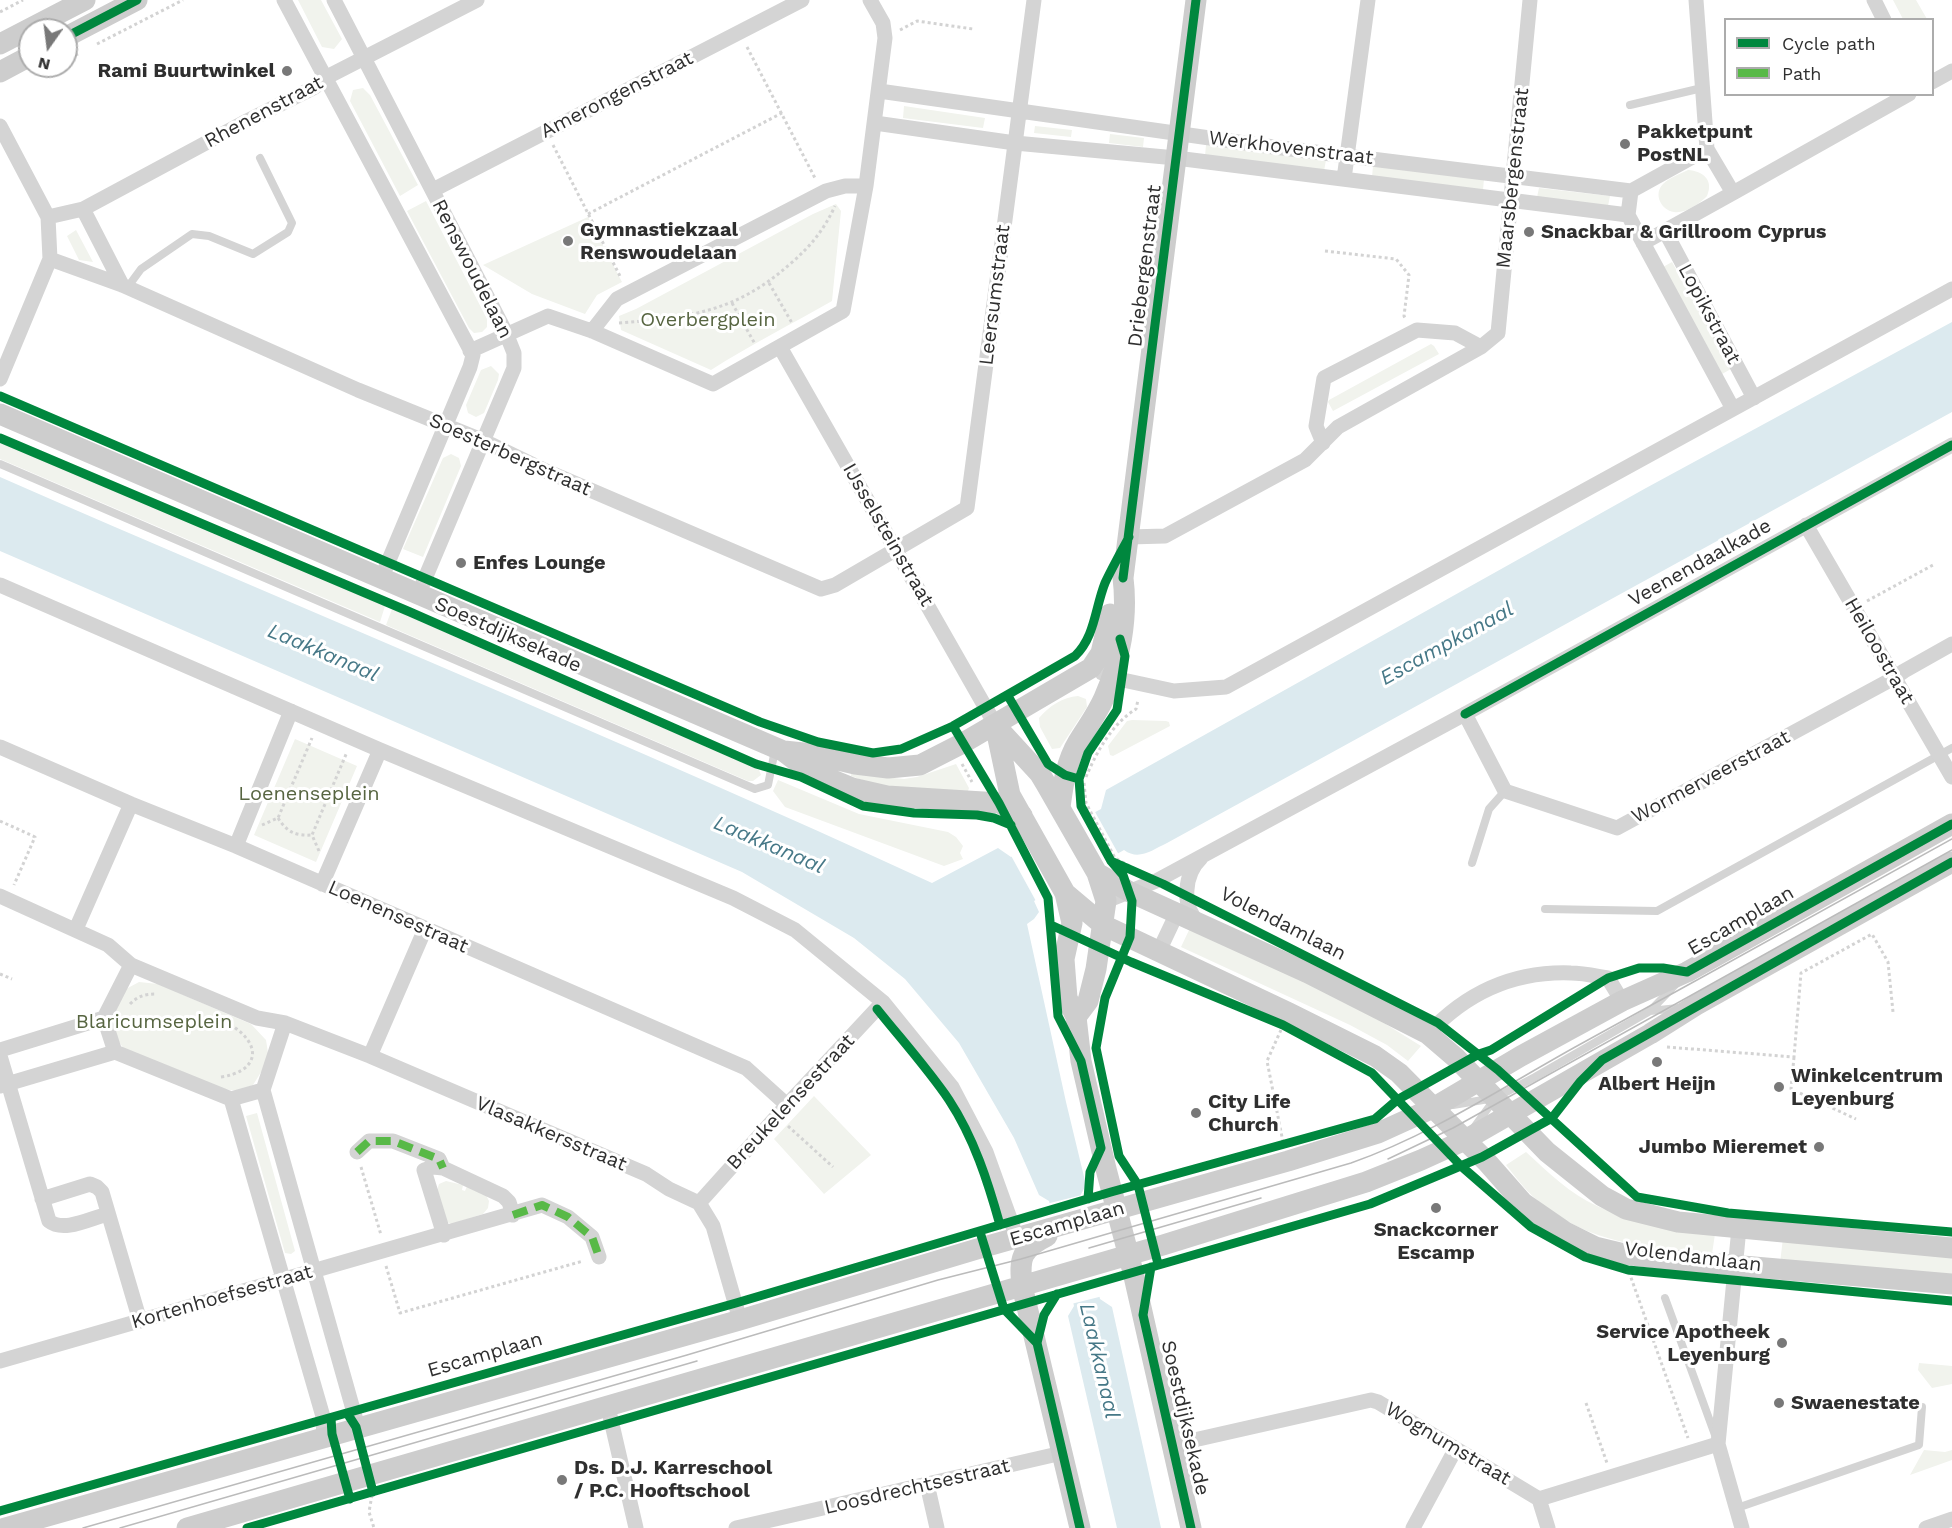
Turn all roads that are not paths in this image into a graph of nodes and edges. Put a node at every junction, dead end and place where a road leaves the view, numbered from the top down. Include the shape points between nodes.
1 (85, 0) edge
2 (137, 0) edge
3 (285, 0) edge
4 (334, 0) edge
5 (477, 0) edge
6 (802, 0) edge
7 (870, 0) edge
8 (1034, 0) edge
9 (1196, 0) edge
10 (1368, 0) edge
11 (1530, 0) edge
12 (1696, 0) edge
13 (1874, 0) edge
14 (1883, 18) edge
15 (78, 31) edge
16 (0, 44) edge
17 (364, 58) junction
18 (18, 62) edge
19 (1952, 71) edge
20 (0, 72) edge
21 (326, 78) junction
22 (1934, 81) edge
23 (1702, 88) junction
24 (879, 91) junction
25 (1905, 96) edge
26 (1629, 105) dead end
27 (1019, 112) junction
28 (875, 123) junction
29 (0, 126) edge
30 (1179, 133) junction
31 (1015, 143) junction
32 (1707, 149) junction
33 (1348, 156) junction
34 (260, 158) dead end
35 (1176, 158) junction
36 (1515, 176) junction
37 (1344, 179) junction
38 (866, 186) junction
39 (433, 190) junction
40 (1631, 191) junction
41 (1733, 193) junction
42 (1511, 200) junction
43 (83, 208) junction
44 (1628, 215) junction
45 (48, 217) junction
46 (1665, 231) junction
47 (1643, 243) junction
48 (50, 259) junction
49 (125, 287) junction
50 (1952, 289) edge
51 (597, 325) junction
52 (506, 333) junction
53 (780, 347) junction
54 (1481, 347) junction
55 (470, 351) junction
56 (0, 379) edge
57 (1754, 398) junction
58 (1733, 409) junction
59 (0, 414) edge
60 (446, 426) junction
61 (484, 441) junction
62 (1323, 442) junction
63 (1952, 445) edge
64 (0, 464) edge
65 (1806, 525) junction
66 (1129, 537) junction
67 (896, 549) junction
68 (1123, 578) junction
69 (381, 579) junction
70 (0, 585) edge
71 (418, 595) junction
72 (1952, 644) edge
73 (1091, 668) junction
74 (1111, 676) junction
75 (1894, 678) junction
76 (291, 711) junction
77 (1465, 714) junction
78 (995, 724) junction
79 (0, 747) edge
80 (779, 749) junction
81 (380, 750) junction
82 (1946, 751) edge
83 (1952, 777) edge
84 (1505, 791) junction
85 (131, 804) junction
86 (1073, 808) junction
87 (1027, 824) junction
88 (1952, 824) edge
89 (238, 840) junction
90 (1205, 854) junction
91 (1952, 862) edge
92 (1472, 863) dead end
93 (1106, 864) junction
94 (325, 878) junction
95 (1064, 891) junction
96 (1130, 892) junction
97 (4, 898) edge
98 (1106, 901) junction
99 (1182, 904) junction
100 (1545, 909) dead end
101 (1103, 925) junction
102 (76, 929) junction
103 (424, 929) junction
104 (1159, 951) junction
105 (131, 965) junction
106 (1687, 972) junction
107 (1622, 1001) junction
108 (883, 1002) junction
109 (1696, 1005) junction
110 (1650, 1011) junction
111 (1076, 1017) junction
112 (104, 1018) junction
113 (285, 1023) junction
114 (1428, 1034) junction
115 (0, 1050) edge
116 (115, 1053) junction
117 (0, 1056) edge
118 (370, 1056) junction
119 (1479, 1081) junction
120 (4, 1085) edge
121 (263, 1090) junction
122 (231, 1099) junction
123 (1502, 1106) junction
124 (1433, 1108) junction
125 (782, 1110) junction
126 (1465, 1140) junction
127 (357, 1152) road end
128 (443, 1168) junction
129 (42, 1198) junction
130 (699, 1203) junction
131 (1116, 1211) junction
132 (108, 1214) junction
133 (513, 1215) junction
134 (1739, 1228) junction
135 (1051, 1232) junction
136 (444, 1235) junction
137 (1017, 1238) junction
138 (1952, 1248) edge
139 (1128, 1255) junction
140 (598, 1257) road end
141 (1735, 1266) junction
142 (314, 1271) junction
143 (283, 1280) junction
144 (1952, 1284) edge
145 (1022, 1286) junction
146 (1665, 1298) dead end
147 (740, 1320) junction
148 (140, 1321) junction
149 (0, 1360) edge
150 (608, 1407) junction
151 (1922, 1407) dead end
152 (358, 1427) junction
153 (323, 1437) junction
154 (1718, 1444) junction
155 (1172, 1445) junction
156 (1455, 1450) junction
157 (1062, 1453) junction
158 (927, 1484) junction
159 (1539, 1499) junction
160 (1737, 1508) junction
161 (1952, 1519) edge
162 (766, 1525) edge
163 (5, 1528) edge
164 (187, 1528) edge
165 (636, 1528) edge
166 (736, 1528) edge
167 (937, 1528) edge
168 (1080, 1528) edge
169 (1191, 1528) edge
170 (1413, 1528) edge
171 (1548, 1528) edge
172 (1742, 1528) edge
173 (1929, 1528) edge

1 - 16 street
2 - 15 street
3 - 21 street, Renswoudelaan
4 - 17 street, Renswoudelaan
5 - 17 street, Rhenenstraat
6 - 39 street, Amerongenstraat
7 - 24 street via 883,23 885,38
8 - 27 street, Leersumstraat
9 - 30 street, Driebergenstraat
10 - 33 street
11 - 36 street, Maarsbergenstraat
12 - 23 street
13 - 14 street
17 - 21 street, Rhenenstraat
17 - 39 street, Renswoudelaan
18 - 20 street
19 - 22 street
21 - 43 street, Rhenenstraat
21 - 55 street, Renswoudelaan
23 - 26 lane
23 - 32 street
24 - 27 street, Werkhovenstraat
24 - 28 street
25 - 41 street
27 - 30 street, Werkhovenstraat
27 - 31 street, Leersumstraat
28 - 31 street, Werkhovenstraat
28 - 38 street
29 - 45 street
30 - 33 street, Werkhovenstraat
30 - 35 street, Driebergenstraat
31 - 35 street, Werkhovenstraat
31 - 67 street, Leersumstraat via 967,508
32 - 40 street
32 - 41 street
33 - 36 street, Werkhovenstraat
33 - 37 street
34 - 49 lane via 291,223 288,232 253,254 209,236 192,234 141,269
35 - 37 street, Werkhovenstraat
35 - 66 street, Driebergenstraat
36 - 40 street, Werkhovenstraat
36 - 42 street, Maarsbergenstraat
37 - 42 street, Werkhovenstraat
38 - 51 street via 845,186 822,193 617,299
38 - 53 street via 843,310
39 - 52 street, Renswoudelaan
40 - 44 street
41 - 46 street
42 - 44 street, Werkhovenstraat
42 - 54 street, Maarsbergenstraat via 1498,333
43 - 45 street, Rhenenstraat
43 - 49 street
44 - 47 street, Lopikstraat
45 - 48 street
46 - 47 street
46 - 57 street, Lopikstraat
47 - 58 street, Lopikstraat
48 - 49 street, Soesterbergstraat
48 - 56 street
49 - 60 street, Soesterbergstraat
50 - 57 street
51 - 52 street via 548,316
51 - 53 street via 713,384
52 - 55 street
52 - 61 street, Renswoudelaan via 514,353 514,368
53 - 67 street, IJsselsteinstraat
54 - 62 street, Maarsbergenstraat via 1338,427
54 - 62 street via 1455,333 1417,330 1324,378 1316,426
55 - 60 street, Renswoudelaan via 470,366
57 - 58 street
58 - 74 street via 1226,687 1174,691
59 - 69 street, Soestdijksekade
60 - 61 street, Soesterbergstraat
60 - 69 street, Renswoudelaan
61 - 67 street, Soesterbergstraat via 821,589 835,585
61 - 71 street, Renswoudelaan
62 - 66 street, Maarsbergenstraat via 1305,460 1165,536
63 - 65 street, Veenendaalkade
64 - 80 lane via 754,789 768,785
65 - 75 street, Heiloostraat
65 - 77 street, Veenendaalkade
66 - 68 street, Driebergenstraat
67 - 78 street, IJsselsteinstraat
68 - 73 street, Driebergenstraat via 1113,598 1101,653
68 - 74 street, Driebergenstraat via 1126,602
69 - 71 street, Soestdijksekade
70 - 76 street
71 - 80 street, Soestdijksekade
72 - 75 street, Wormerveerstraat
73 - 74 street
73 - 78 street
74 - 86 street via 1092,722 1077,743
75 - 82 street, Heiloostraat
75 - 84 street, Wormerveerstraat via 1617,828
76 - 81 street
76 - 89 street
77 - 84 street
77 - 90 street, Veenendaalkade
78 - 80 street, Soestdijksekade via 920,765 888,768
78 - 86 street
78 - 87 street, Soestdijksekade via 1010,795
79 - 85 street, Loenensestraat
80 - 87 street, Soestdijksekade via 808,770 852,788 887,796 999,803
81 - 94 street
81 - 108 street via 733,898 795,930
82 - 83 street, Heiloostraat
82 - 100 lane via 1657,911
84 - 92 lane via 1489,809
85 - 89 street, Loenensestraat
85 - 102 street
86 - 93 street
87 - 95 street, Soestdijksekade
88 - 106 street, Escamplaan
89 - 94 street, Loenensestraat
90 - 96 street, Veenendaalkade
90 - 99 street, Veenendaalkade via 1191,871
91 - 109 street, Escamplaan
93 - 96 street, Volendamlaan
93 - 98 street
94 - 103 street, Loenensestraat
95 - 101 street, Soestdijksekade
95 - 111 street, Soestdijksekade via 1072,922 1064,959 1067,998
96 - 98 street, Veenendaalkade
96 - 99 street, Volendamlaan
97 - 102 street
98 - 101 street
99 - 104 street
99 - 114 street, Volendamlaan via 1202,924
101 - 104 street, Volendamlaan
101 - 111 street via 1088,1001
102 - 105 street via 108,945
103 - 118 street
103 - 125 street, Loenensestraat via 746,1068
104 - 124 street, Volendamlaan via 1375,1056 1399,1073
105 - 112 street
105 - 113 street via 257,1018
106 - 107 street, Escamplaan
106 - 110 lane, Escamplaan
107 - 114 street via 1608,978 1574,973 1522,976 1477,993
107 - 119 street, Escamplaan
108 - 125 street, Breukelensestraat
108 - 137 street via 952,1087 986,1152
109 - 110 lane, Escamplaan
109 - 123 street, Escamplaan via 1650,1034
110 - 123 lane, Escamplaan
111 - 131 street, Soestdijksekade via 1082,1061
112 - 115 street
112 - 116 street
113 - 118 street, Vlasakkersstraat
113 - 121 street
114 - 119 street, Volendamlaan
116 - 120 street
116 - 122 street
117 - 120 street
118 - 130 street, Vlasakkersstraat via 646,1174
119 - 123 street, Volendamlaan
119 - 124 street, Escamplaan
120 - 129 street
121 - 122 street
121 - 142 street
122 - 143 street
123 - 124 lane, Escamplaan
123 - 126 street, Escamplaan
123 - 134 street, Volendamlaan via 1578,1178 1626,1209 1678,1222
124 - 126 street, Volendamlaan
124 - 131 street, Escamplaan via 1378,1133
125 - 130 street, Breukelensestraat
126 - 139 street, Escamplaan via 1366,1182
126 - 141 street, Volendamlaan via 1523,1203 1595,1247 1624,1254
127 - 128 street via 369,1141 393,1141 439,1159
128 - 133 street via 503,1196
128 - 136 street via 424,1170
129 - 132 street via 49,1221 60,1226
129 - 132 street via 90,1184 102,1192
130 - 147 street via 713,1226
131 - 135 street, Escamplaan
131 - 139 street, Soestdijksekade
132 - 148 street
133 - 136 street, Kortenhoefsestraat
133 - 140 street, Kortenhoefsestraat via 542,1205 568,1217 592,1237
134 - 138 street, Volendamlaan
134 - 141 street
135 - 137 street, Escamplaan
135 - 145 street via 1036,1241 1021,1259
136 - 142 street, Kortenhoefsestraat
137 - 147 street, Escamplaan
139 - 145 street, Escamplaan
139 - 155 street, Soestdijksekade
141 - 144 street, Volendamlaan
141 - 154 street
142 - 143 street, Kortenhoefsestraat
142 - 152 street
143 - 148 street, Kortenhoefsestraat
143 - 153 street via 324,1420
145 - 150 street, Escamplaan
145 - 157 street
146 - 154 lane
147 - 152 street, Escamplaan
148 - 149 street, Kortenhoefsestraat
150 - 164 street, Escamplaan via 375,1485
150 - 165 street
151 - 160 lane via 1919,1445
152 - 153 street, Escamplaan
153 - 163 street, Escamplaan
154 - 159 street
154 - 160 street
155 - 156 street, Wognumstraat via 1371,1400
155 - 169 street, Soestdijksekade
156 - 159 street, Wognumstraat
156 - 170 street
157 - 158 street, Loosdrechtsestraat
157 - 168 street
158 - 162 street, Loosdrechtsestraat
158 - 167 street
159 - 171 street
160 - 172 street
161 - 173 street
162 - 166 street, Loosdrechtsestraat

